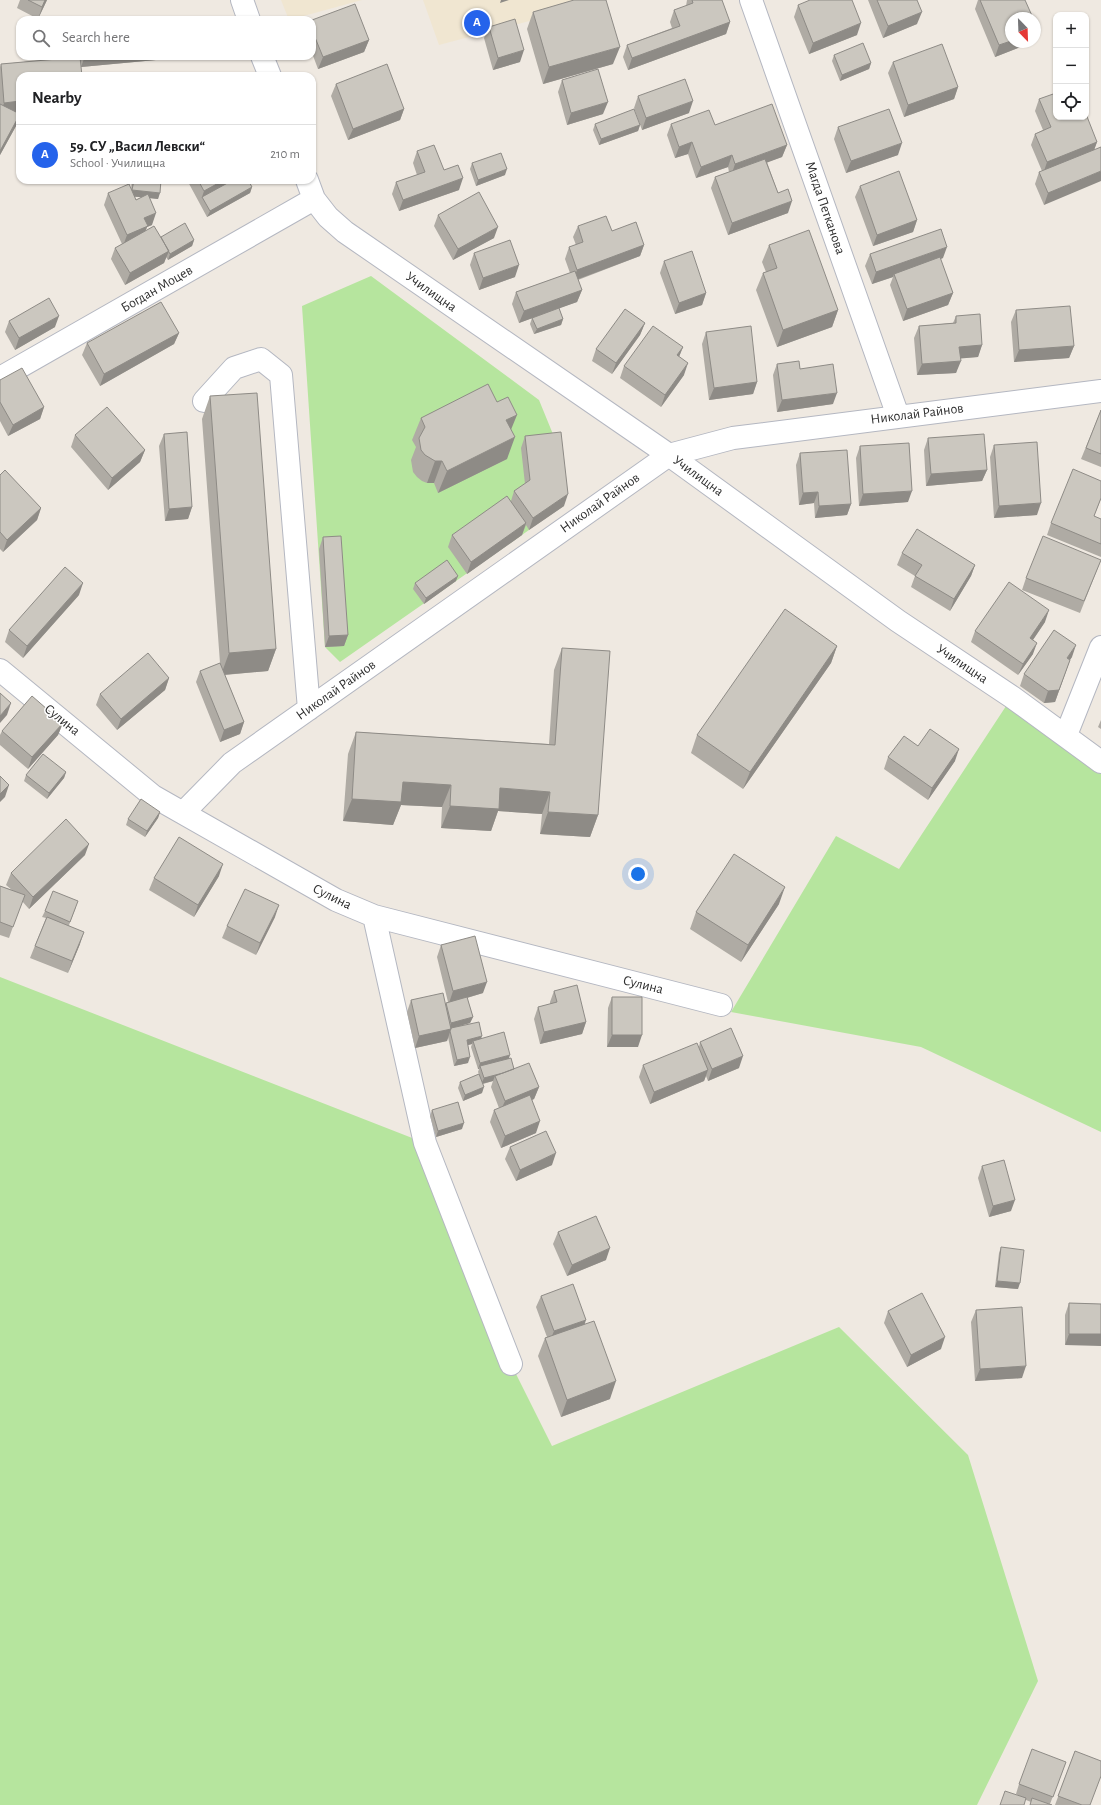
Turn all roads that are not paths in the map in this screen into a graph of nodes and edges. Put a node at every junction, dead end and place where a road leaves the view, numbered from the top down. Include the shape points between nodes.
1 (242, 0) edge
2 (751, 0) edge
3 (248, 16) edge
4 (264, 60) edge
5 (268, 72) edge
6 (311, 190) edge
7 (0, 378) edge
8 (1101, 391) edge
9 (204, 401) dead end
10 (898, 416) junction
11 (669, 455) junction
12 (1101, 647) edge
13 (0, 670) edge
14 (309, 709) junction
15 (1066, 735) junction
16 (1101, 762) edge
17 (183, 813) junction
18 (374, 916) junction
19 (721, 1005) dead end
20 (512, 1364) dead end

1 - 3 street
2 - 10 street, Магда Петканова
4 - 5 street
6 - 7 street, Богдан Моцев
6 - 11 street, Училищна via 328,217 345,232
8 - 10 street, Николай Райнов
9 - 14 street via 234,368 261,359 281,375
10 - 11 street, Николай Райнов via 734,438
11 - 14 street, Николай Райнов
11 - 15 street, Училищна via 898,621
12 - 15 street
13 - 17 street, Сулина via 153,796
14 - 17 street, Николай Райнов via 232,763
15 - 16 street, Училищна
17 - 18 street, Сулина via 336,900
18 - 19 street, Сулина
18 - 20 street via 426,1143

